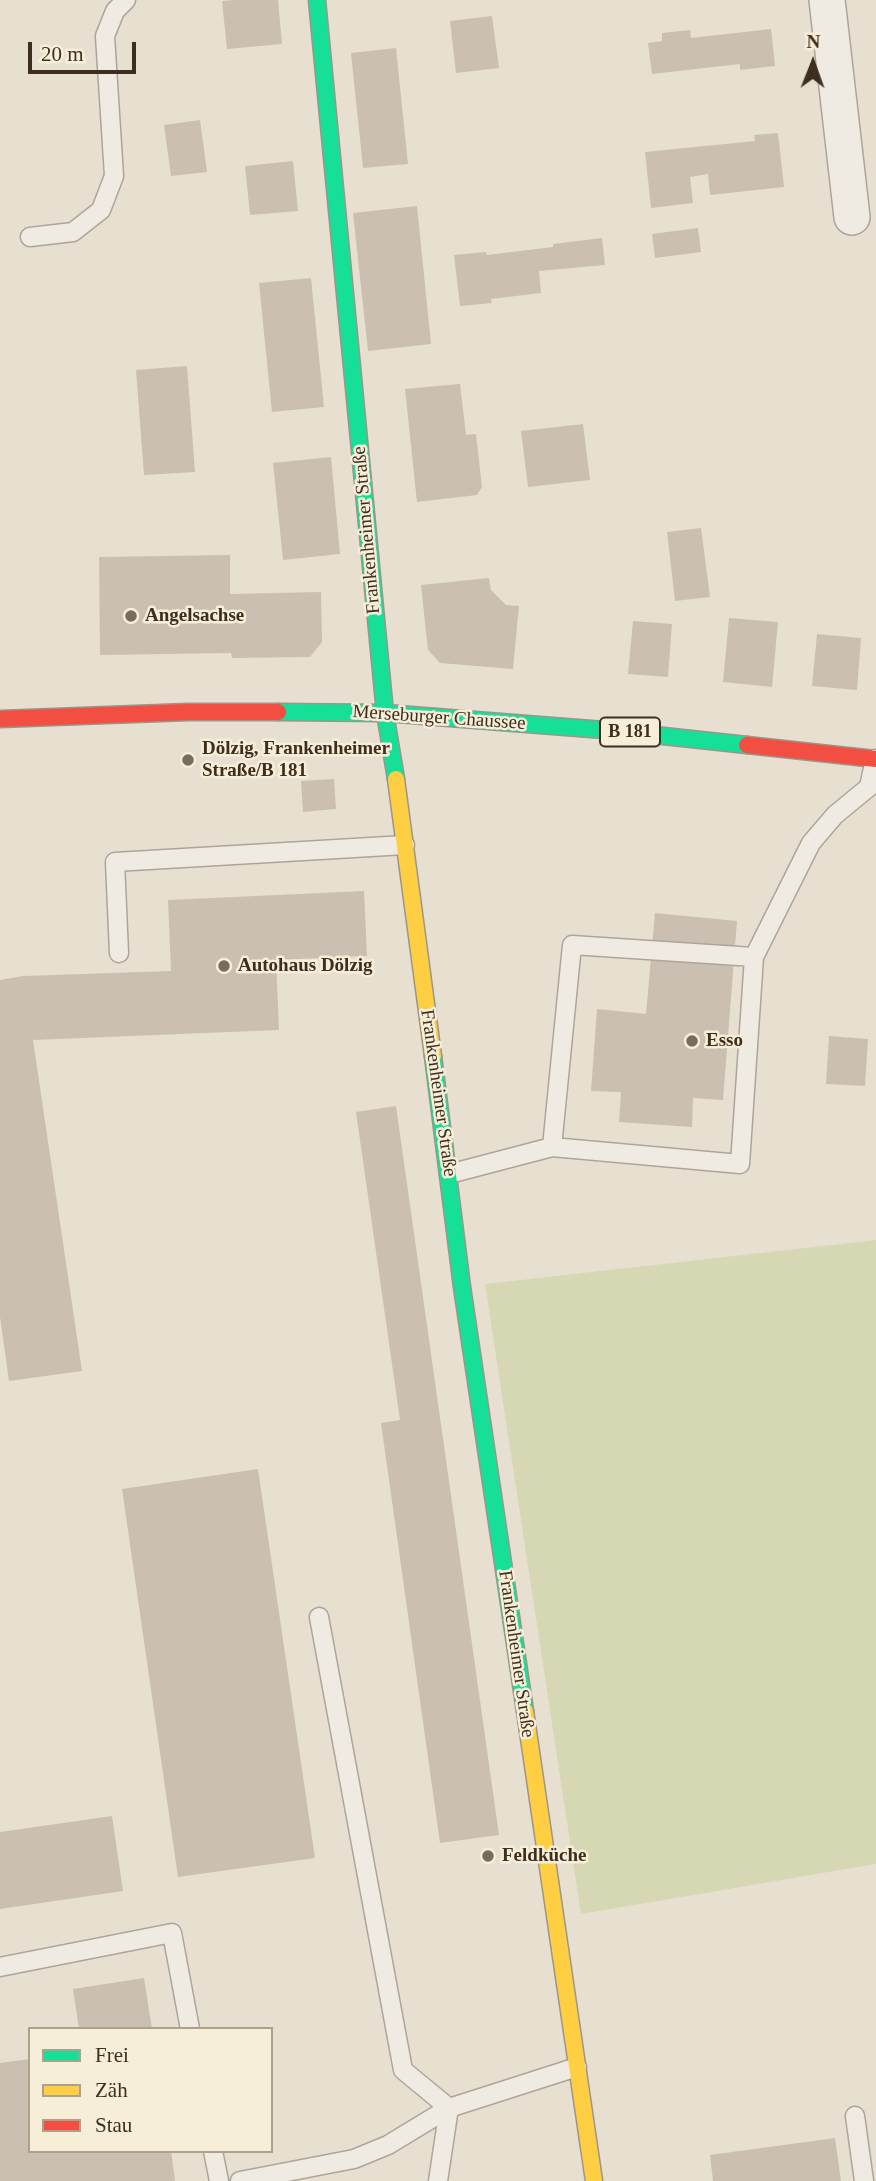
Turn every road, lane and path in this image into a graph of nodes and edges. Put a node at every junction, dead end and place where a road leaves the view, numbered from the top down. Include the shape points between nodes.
1 (126, 0) edge
2 (317, 0) edge
3 (827, 0) edge
4 (852, 216) dead end
5 (30, 237) dead end
6 (385, 713) junction
7 (0, 719) edge
8 (876, 759) edge
9 (405, 845) junction
10 (120, 953) dead end
11 (754, 957) junction
12 (552, 1147) junction
13 (449, 1174) junction
14 (318, 1617) dead end
15 (0, 1967) edge
16 (190, 2027) edge
17 (577, 2067) junction
18 (449, 2108) junction
19 (855, 2116) dead end
20 (213, 2153) edge
21 (219, 2181) edge
22 (240, 2181) edge
23 (438, 2181) edge
24 (594, 2181) edge
25 (864, 2181) edge

1 - 5 lane via 115,11 105,36 114,176 101,210 73,232
2 - 6 street, Frankenheimer Straße
3 - 4 street
6 - 7 street, Merseburger Chaussee / B 181 via 188,712
6 - 8 street, Merseburger Chaussee / B 181 via 630,732
6 - 9 street, Frankenheimer Straße
8 - 11 lane via 869,787 811,843
9 - 10 lane via 115,862
9 - 13 street, Frankenheimer Straße
11 - 12 lane via 572,945
11 - 12 lane via 740,1164
12 - 13 lane
13 - 17 street, Frankenheimer Straße
14 - 18 lane via 403,2070
15 - 16 lane via 172,1933
17 - 18 lane
17 - 24 street, Frankenheimer Straße
18 - 22 lane via 388,2145 354,2159
18 - 23 lane
19 - 25 lane
20 - 21 lane

